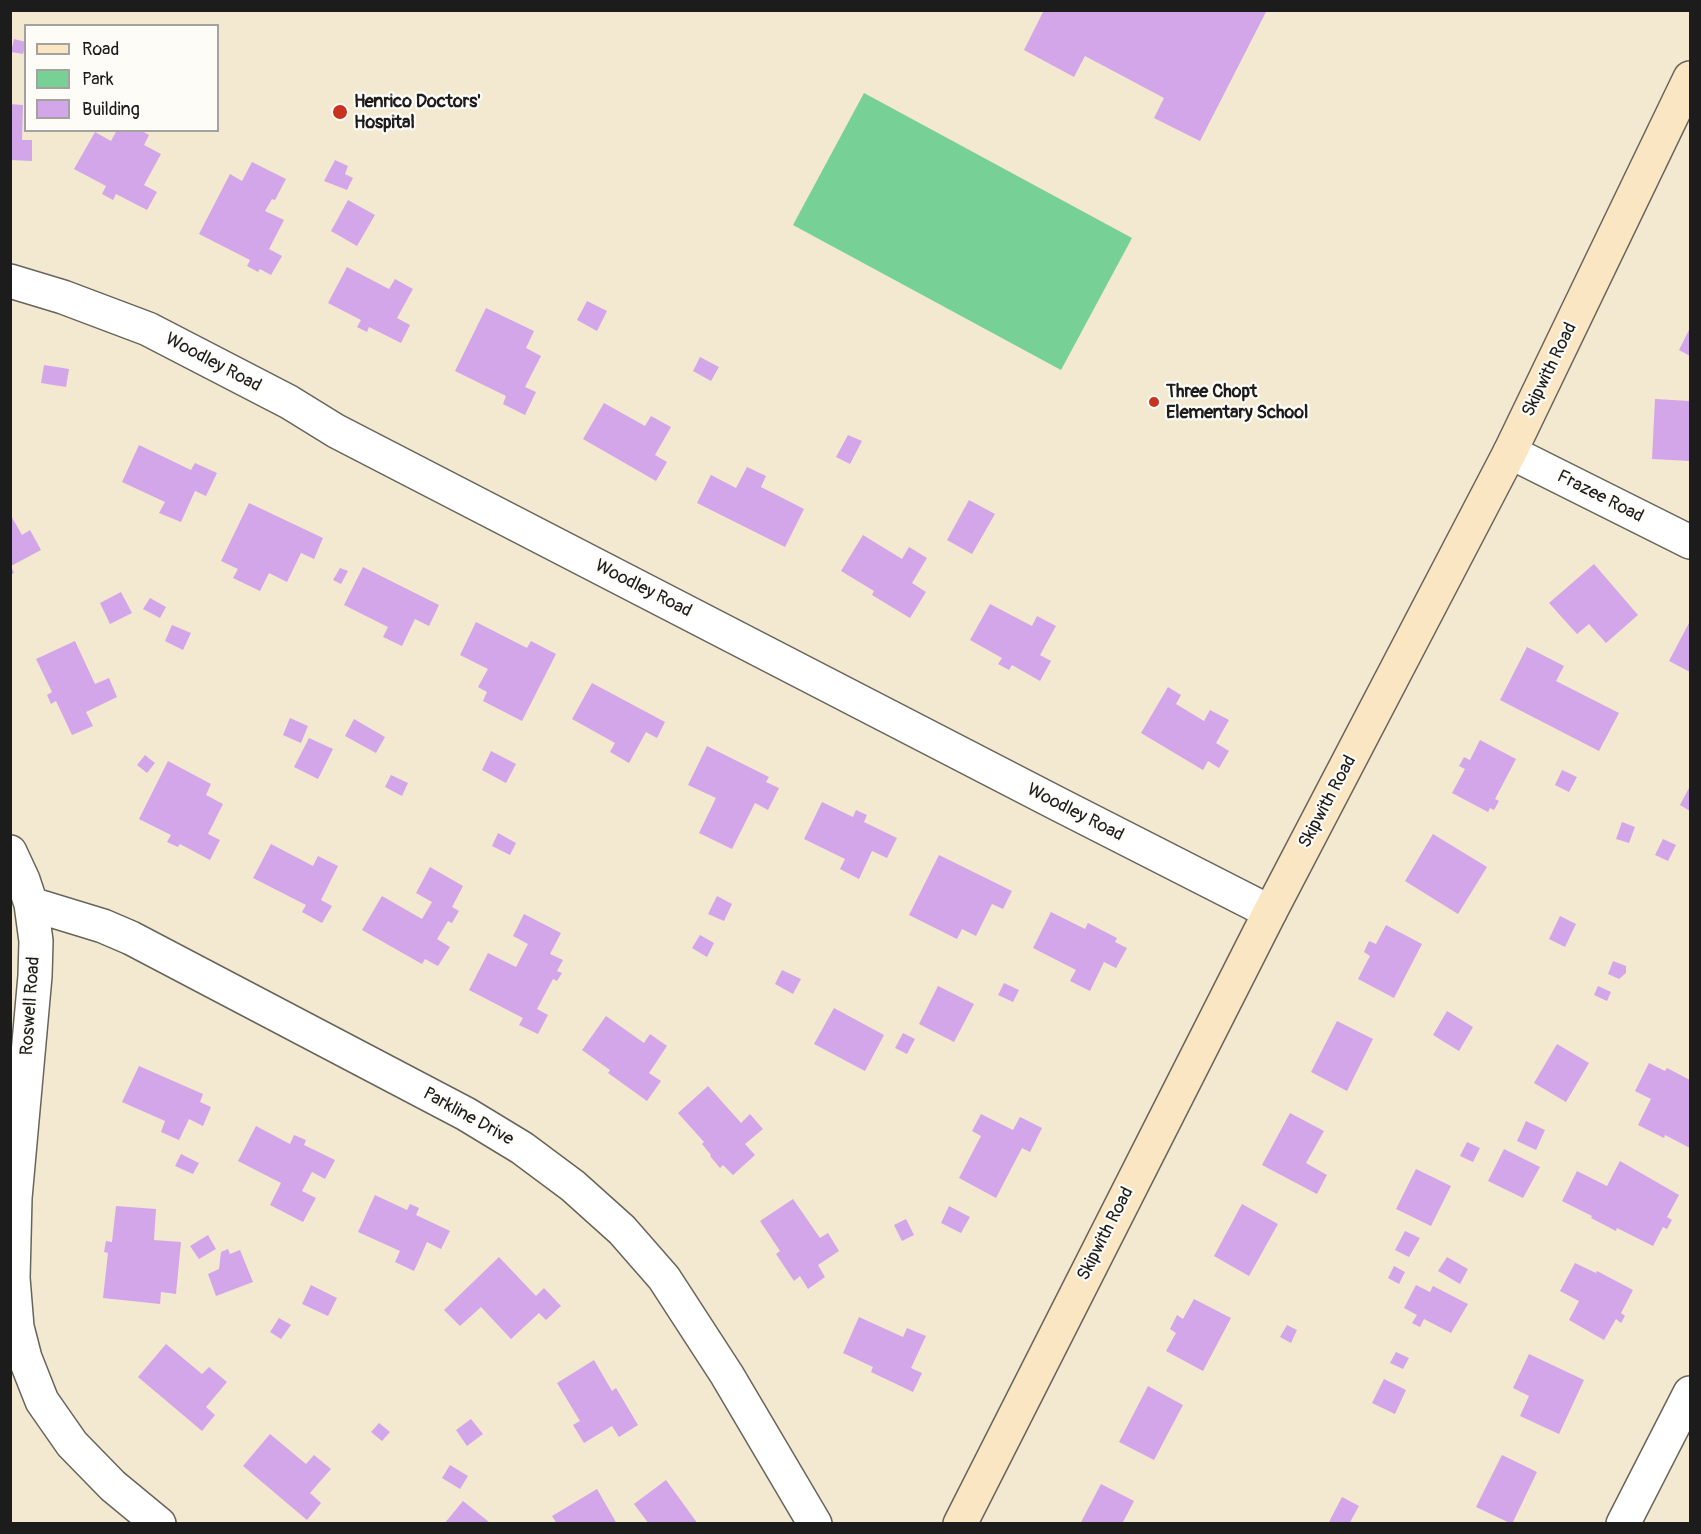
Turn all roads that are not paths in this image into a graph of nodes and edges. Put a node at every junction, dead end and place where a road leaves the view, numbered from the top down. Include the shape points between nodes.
1 (1690, 78) edge
2 (10, 281) edge
3 (1510, 452) junction
4 (1690, 542) edge
5 (10, 852) edge
6 (31, 904) junction
7 (1270, 912) junction
8 (1690, 1393) edge
9 (159, 1524) edge
10 (815, 1524) edge
11 (960, 1524) edge
12 (1623, 1524) edge

1 - 3 main road, Skipwith Road
2 - 7 street, Woodley Road via 148,329 289,402 336,431
3 - 4 street, Frazee Road
3 - 7 main road, Skipwith Road
5 - 6 street
6 - 9 street, Roswell Road via 35,976 15,1198 16,1327 42,1401 72,1444 113,1486
6 - 10 street, Parkline Drive via 131,938 466,1114 522,1148 573,1186 622,1230 664,1278
7 - 11 main road, Skipwith Road
8 - 12 street

